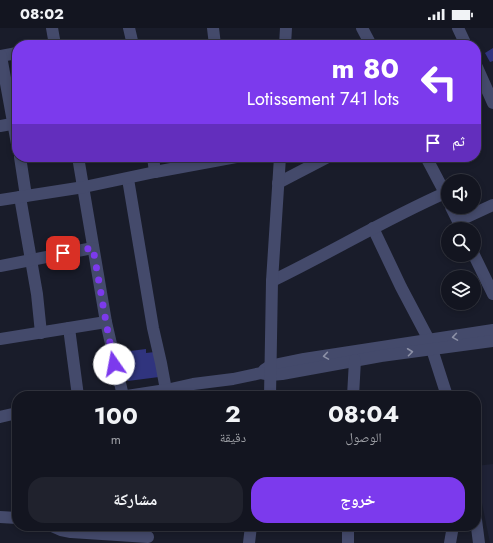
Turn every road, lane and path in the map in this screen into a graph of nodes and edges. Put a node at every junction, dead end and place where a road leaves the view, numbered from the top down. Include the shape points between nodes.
1 (52, 28) edge
2 (129, 28) edge
3 (213, 28) edge
4 (286, 28) edge
5 (362, 28) edge
6 (458, 28) edge
7 (54, 40) edge
8 (132, 40) edge
9 (214, 40) edge
10 (285, 40) edge
11 (368, 40) edge
12 (464, 40) edge
13 (12, 54) edge
14 (1, 56) edge
15 (484, 77) edge
16 (493, 104) edge
17 (12, 109) edge
18 (12, 124) edge
19 (0, 126) edge
20 (20, 162) edge
21 (79, 162) edge
22 (153, 162) edge
23 (209, 162) edge
24 (280, 162) edge
25 (318, 162) edge
26 (429, 162) edge
27 (155, 172) junction
28 (128, 179) junction
29 (278, 183) junction
30 (441, 186) edge
31 (84, 187) junction
32 (23, 196) junction
33 (441, 198) edge
34 (0, 200) edge
35 (493, 205) edge
36 (465, 222) edge
37 (373, 228) junction
38 (93, 248) junction
39 (30, 260) junction
40 (477, 262) edge
41 (0, 266) edge
42 (272, 281) junction
43 (493, 294) edge
44 (106, 322) junction
45 (69, 328) junction
46 (493, 330) edge
47 (41, 333) junction
48 (0, 339) edge
49 (493, 341) edge
50 (431, 344) junction
51 (355, 360) junction
52 (267, 371) junction
53 (77, 391) edge
54 (121, 391) edge
55 (167, 391) edge
56 (173, 391) edge
57 (269, 391) edge
58 (353, 391) edge
59 (445, 391) edge
60 (12, 414) edge
61 (0, 417) edge
62 (0, 517) edge
63 (12, 518) edge
64 (66, 531) edge
65 (250, 531) edge
66 (348, 531) edge
67 (452, 531) edge
68 (477, 531) edge
69 (147, 535) edge
70 (249, 543) edge
71 (348, 543) edge
72 (450, 543) edge
73 (479, 543) edge

1 - 7 street
2 - 8 street
3 - 9 street
4 - 10 street
5 - 11 street
6 - 12 street
13 - 14 street
14 - 17 street
15 - 16 street
18 - 19 street
20 - 32 street
21 - 31 street
22 - 27 street
23 - 27 street
24 - 29 street
25 - 29 street
26 - 30 street
27 - 28 street
28 - 31 street
28 - 55 street via 153,328
29 - 42 street
31 - 32 street
31 - 38 street
32 - 34 street
32 - 39 street
33 - 37 street via 409,209
35 - 36 street
37 - 42 street
37 - 50 street
38 - 39 street
38 - 44 street
39 - 41 street
39 - 47 street
40 - 43 street
42 - 52 street
44 - 45 street
44 - 54 street
45 - 47 street
45 - 53 street
46 -> 50 street
47 - 48 street
49 - 50 street
51 -> 50 street
50 -> 52 street via 304,359
50 - 59 street
51 - 52 street
51 - 58 street
52 - 56 street via 193,384
52 - 57 street
60 - 61 street
62 - 63 street
64 - 69 street
65 - 70 street
66 - 71 street
67 - 72 street
68 - 73 street

